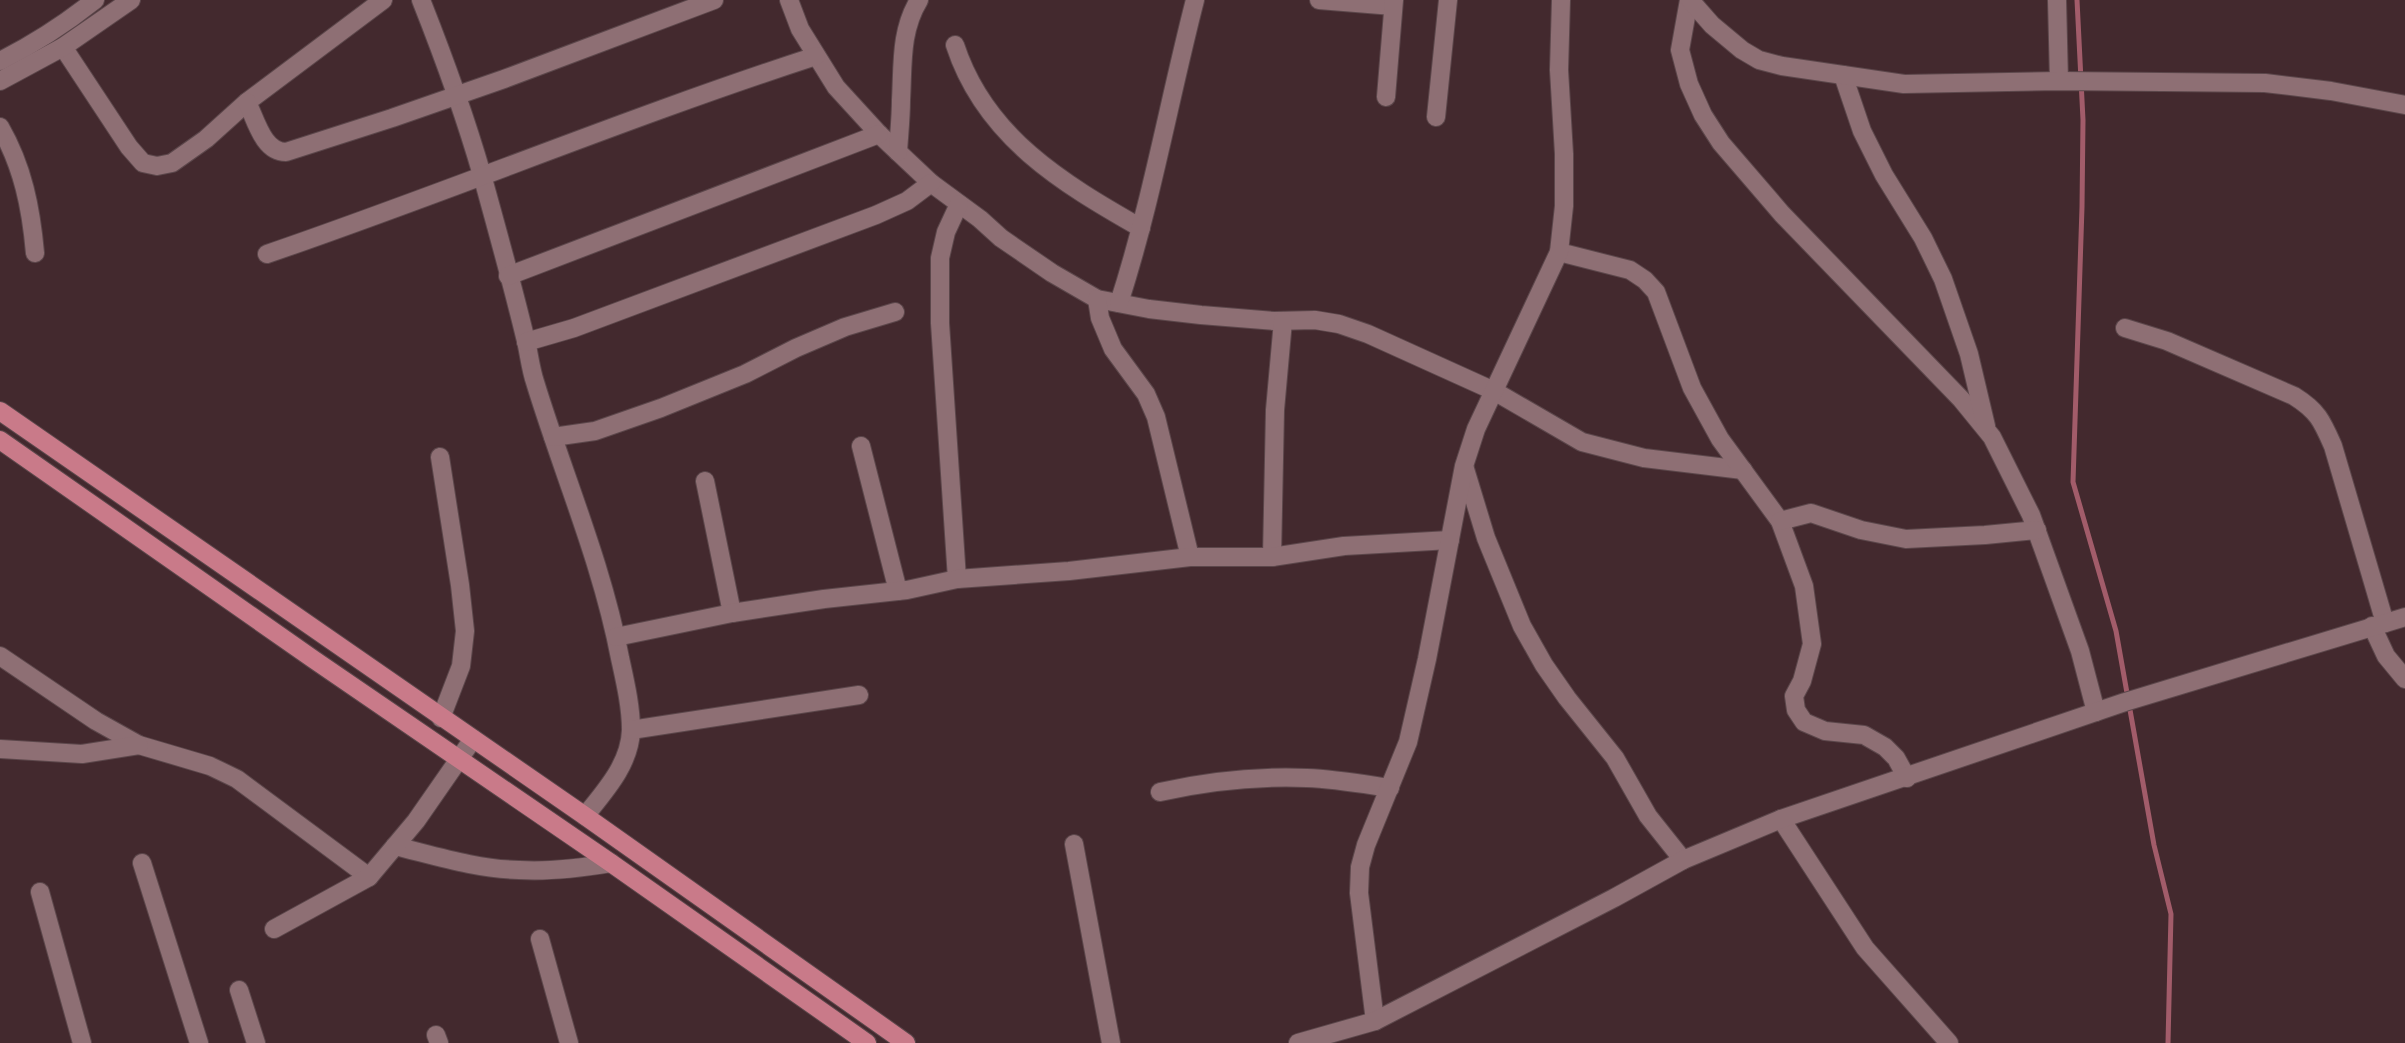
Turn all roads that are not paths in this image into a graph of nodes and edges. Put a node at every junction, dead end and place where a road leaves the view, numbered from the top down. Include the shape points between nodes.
1 (95, 0) edge
2 (131, 0) edge
3 (382, 0) edge
4 (421, 0) edge
5 (714, 0) edge
6 (789, 0) edge
7 (919, 0) edge
8 (1195, 0) edge
9 (1319, 0) edge
10 (1448, 0) edge
11 (1561, 0) edge
12 (1690, 0) edge
13 (2056, 0) edge
14 (1394, 3) edge
15 (956, 45) dead end
16 (63, 47) junction
17 (816, 56) junction
18 (0, 61) edge
19 (1843, 75) junction
20 (0, 81) edge
21 (2066, 82) junction
22 (457, 95) junction
23 (1386, 97) dead end
24 (247, 102) junction
25 (2405, 105) edge
26 (1436, 117) dead end
27 (0, 127) edge
28 (879, 134) junction
29 (898, 152) junction
30 (482, 174) junction
31 (930, 183) junction
32 (959, 204) junction
33 (1141, 228) junction
34 (1558, 252) junction
35 (35, 253) dead end
36 (267, 254) dead end
37 (508, 276) junction
38 (1097, 299) junction
39 (1119, 303) junction
40 (895, 312) dead end
41 (1283, 321) junction
42 (2125, 328) dead end
43 (526, 342) junction
44 (1494, 391) junction
45 (0, 411) edge
46 (1987, 431) junction
47 (553, 437) junction
48 (0, 440) edge
49 (861, 446) dead end
50 (440, 457) dead end
51 (1464, 466) junction
52 (1743, 470) junction
53 (705, 481) dead end
54 (1780, 522) junction
55 (2037, 530) junction
56 (1450, 540) junction
57 (1190, 557) junction
58 (1272, 557) junction
59 (957, 579) junction
60 (898, 591) junction
61 (279, 605) junction
62 (732, 613) junction
63 (2405, 617) edge
64 (263, 624) junction
65 (2379, 624) junction
66 (616, 637) junction
67 (0, 656) edge
68 (2405, 679) edge
69 (859, 694) dead end
70 (2096, 712) junction
71 (441, 718) junction
72 (631, 730) junction
73 (473, 739) junction
74 (139, 745) junction
75 (0, 749) edge
76 (460, 758) junction
77 (1907, 778) junction
78 (1390, 788) junction
79 (1160, 792) dead end
80 (585, 816) junction
81 (1781, 819) junction
82 (1074, 844) dead end
83 (396, 846) junction
84 (1683, 860) junction
85 (142, 862) dead end
86 (612, 863) junction
87 (369, 877) junction
88 (40, 892) dead end
89 (274, 929) dead end
90 (540, 939) dead end
91 (239, 990) dead end
92 (1375, 1021) junction
93 (82, 1043) edge
94 (199, 1043) edge
95 (256, 1043) edge
96 (568, 1043) edge
97 (867, 1043) edge
98 (906, 1043) edge
99 (1111, 1043) edge
100 (1298, 1043) edge
101 (1949, 1043) edge

1 - 18 street
2 - 16 street
3 - 24 street
4 - 22 street
5 - 22 street
6 - 17 street
7 - 29 street via 906,31 901,66
8 - 33 street
9 - 14 street
10 - 26 street
11 - 34 street via 1559,70 1564,196
12 - 19 street via 1712,24 1759,60
12 - 46 street via 1680,50 1689,84 1721,143 1782,214 1961,399
13 - 21 street
14 - 23 street
15 - 33 street via 964,72 1004,130 1040,165 1079,193
16 - 20 street
16 - 24 street via 143,163 171,163 206,139
17 - 28 street via 836,87
17 - 30 street
19 - 21 street via 1904,84
19 - 46 street via 1862,131 1943,279 1969,354
21 - 25 street via 2265,82
22 - 24 street via 286,152 269,146
22 - 30 street
27 - 35 street via 23,178
28 - 29 street
28 - 37 street
29 - 31 street
30 - 36 street
30 - 37 street
31 - 32 street
31 - 43 street via 907,201 876,215 574,328
32 - 38 street via 1025,255
32 - 59 street via 940,258 944,410
33 - 39 street
34 - 44 street
34 - 52 street via 1630,270 1656,292 1692,388 1720,439
37 - 43 street
38 - 39 street
38 - 57 street via 1113,349 1146,394 1156,417
39 - 41 street
40 - 47 street via 835,331 662,408 596,431
41 - 44 street via 1339,324
41 - 58 street via 1275,410
42 - 65 street via 2167,341 2311,407 2333,446
43 - 47 street
44 - 51 street
44 - 52 street via 1582,442 1644,458
45 - 61 main road
46 - 55 street
47 - 66 street via 591,542
48 - 64 main road
49 - 60 street
50 - 71 street via 465,631 461,666
51 - 56 street
51 - 84 street via 1486,538 1522,626 1544,665 1616,758 1648,816
52 - 54 street
53 - 62 street
54 - 55 street via 1811,513 1861,530 1906,539
54 - 77 street via 1804,586 1812,644 1794,696 1796,710 1804,722 1825,731 1864,735 1885,747
55 - 70 street via 2080,651
56 - 58 street via 1344,546
56 - 78 street via 1408,742
57 - 58 street
57 - 59 street
59 - 60 street
60 - 62 street
61 - 64 main road
61 - 71 main road
62 - 66 street
63 - 65 street
64 - 76 main road
65 - 68 street via 2386,656
65 - 70 street
66 - 72 street
67 - 74 street
69 - 72 street
70 - 77 street
71 - 73 main road
72 - 80 street via 627,755 609,787
73 - 76 street
73 - 80 main road
74 - 75 street via 82,754
74 - 87 street via 210,766 237,779
76 - 83 street
76 - 86 main road
77 - 81 street
78 - 79 street via 1308,778 1249,779
78 - 92 street via 1360,867 1359,893
80 - 98 main road
81 - 84 street
81 - 101 street via 1864,948
82 - 99 street
83 - 86 street via 469,864 518,870 564,870
83 - 87 street
84 - 92 street
85 - 94 street
86 - 97 main road
87 - 89 street
88 - 93 street
90 - 96 street
91 - 95 street
92 - 100 street

